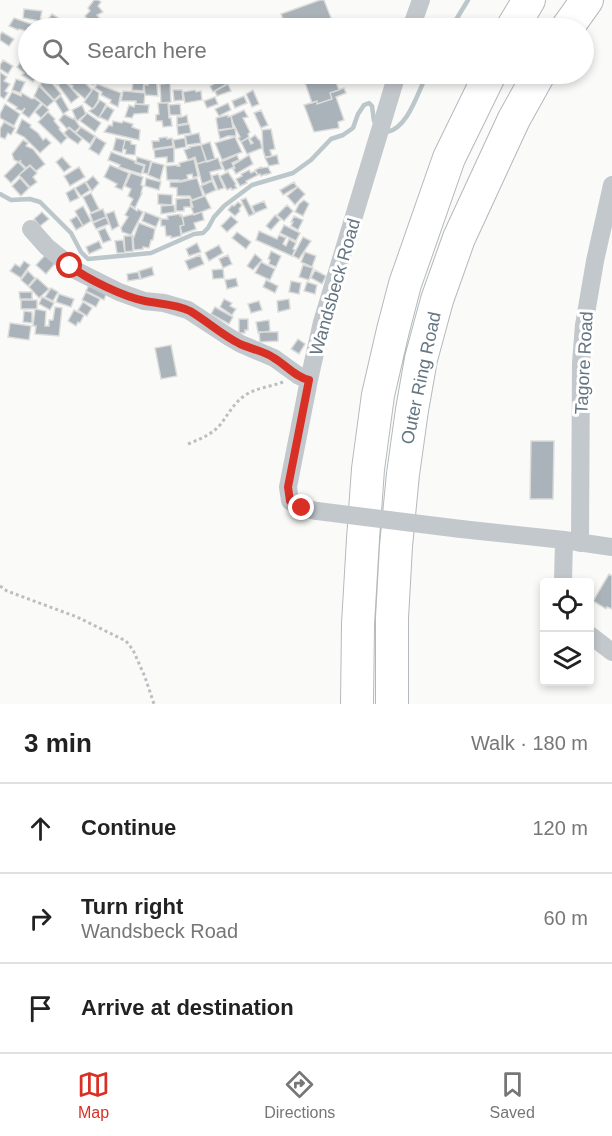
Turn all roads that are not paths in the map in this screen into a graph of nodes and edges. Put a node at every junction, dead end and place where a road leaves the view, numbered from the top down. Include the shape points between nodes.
1 (421, 0) edge
2 (529, 0) edge
3 (587, 0) edge
4 (415, 18) edge
5 (518, 18) edge
6 (574, 18) edge
7 (395, 84) edge
8 (485, 84) edge
9 (533, 84) edge
10 (612, 185) edge
11 (31, 229) dead end
12 (304, 378) junction
13 (572, 542) junction
14 (612, 548) edge
15 (564, 578) edge
16 (594, 638) edge
17 (612, 652) edge
18 (357, 704) edge
19 (392, 704) edge

1 - 4 street
2 - 5 highway
3 - 6 highway
7 - 12 street, Wandsbeck Road
8 - 18 highway, Outer Ring Road via 449,158 405,284 378,395 363,539
9 - 19 highway, Outer Ring Road via 459,238 421,359 396,546
10 - 13 street, Tagore Road via 584,325
11 - 12 street via 77,271 144,301 188,310 240,344 274,358
12 - 13 street, Wandsbeck Road, bridge via 288,487 294,505
13 - 14 street, Wandsbeck Road
13 - 15 street, Tagore Road
16 - 17 street

